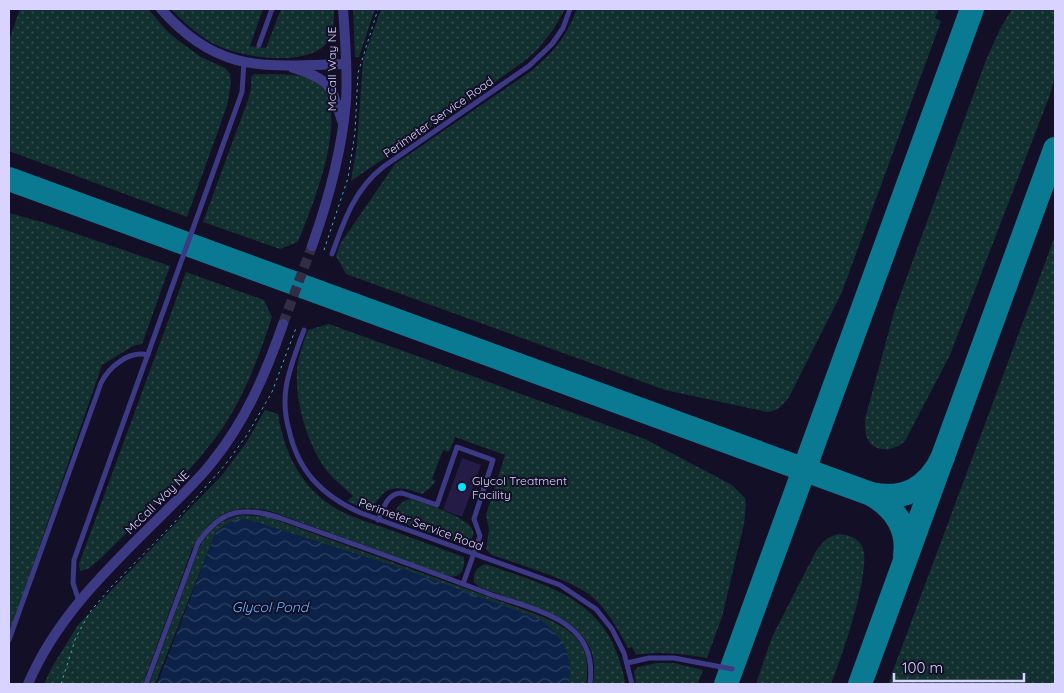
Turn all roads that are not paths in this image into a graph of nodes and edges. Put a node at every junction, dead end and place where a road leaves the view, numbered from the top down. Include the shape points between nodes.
1 (161, 9) edge
2 (272, 9) edge
3 (343, 9) edge
4 (570, 9) edge
5 (259, 45) dead end
6 (244, 62) junction
7 (346, 64) junction
8 (283, 65) junction
9 (343, 125) junction
10 (312, 246) tunnel mouth
11 (332, 254) dead end
12 (283, 324) tunnel mouth
13 (304, 330) dead end
14 (148, 355) junction
15 (378, 520) junction
16 (474, 555) junction
17 (463, 584) junction
18 (79, 601) junction
19 (10, 630) edge
20 (9, 640) edge
21 (627, 662) junction
22 (732, 669) dead end
23 (28, 684) edge
24 (146, 684) edge
25 (590, 684) edge
26 (632, 684) edge

1 - 6 street via 200,45 222,57
2 - 5 lane
3 - 7 street, McCall Way NE
4 - 11 lane, Perimeter Service Road via 558,36 533,63 383,167 367,182 349,210
6 - 8 street
6 - 14 lane via 242,92
7 - 8 street
7 - 9 street, McCall Way NE
8 - 9 street via 326,82
9 - 10 street, McCall Way NE via 339,158
12 - 18 street, McCall Way NE via 246,414 213,462
13 - 15 lane, Perimeter Service Road via 285,390 286,418 292,443 304,468 322,489 342,505
14 - 18 lane via 74,560 73,583
14 - 19 lane via 130,356 104,376
15 - 16 lane, Perimeter Service Road
15 - 16 lane via 389,499 397,493 437,505 457,447 466,450 493,460 474,519 480,536
16 - 17 lane
16 - 21 lane, Perimeter Service Road via 560,585 596,608 612,629
17 - 24 lane via 264,512 247,510 234,513 218,520 198,543
17 - 25 lane via 554,618 569,627 582,639 590,655
18 - 23 street, McCall Way NE via 52,639
19 - 20 lane
21 - 22 lane via 674,658
21 - 26 lane, Perimeter Service Road

